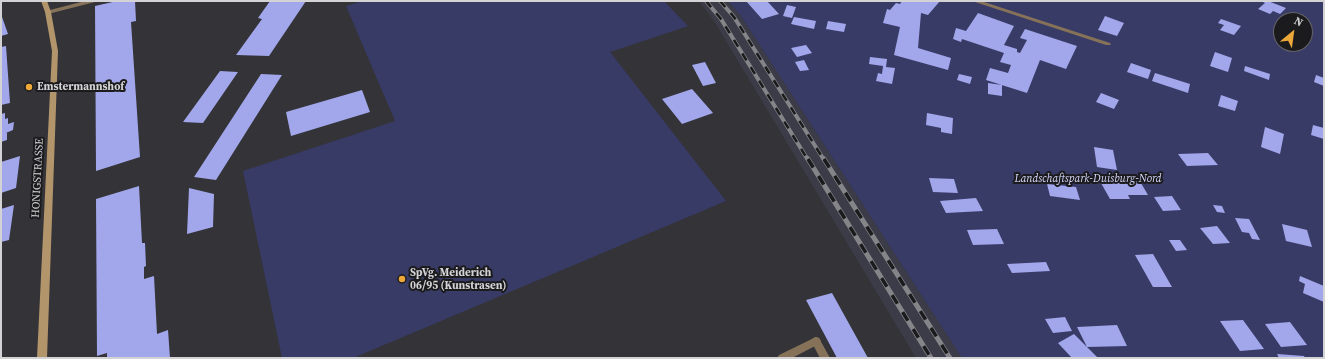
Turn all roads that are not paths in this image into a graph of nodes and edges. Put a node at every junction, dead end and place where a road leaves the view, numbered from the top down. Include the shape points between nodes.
1 (44, 1) edge
2 (93, 1) edge
3 (975, 1) edge
4 (48, 12) junction
5 (1108, 44) dead end
6 (42, 358) edge
7 (782, 358) edge
8 (825, 358) edge

1 - 4 main road, HONIGSTRASSE
2 - 4 street
3 - 5 street
4 - 6 main road, HONIGSTRASSE via 55,51 55,81
7 - 8 street via 816,341

